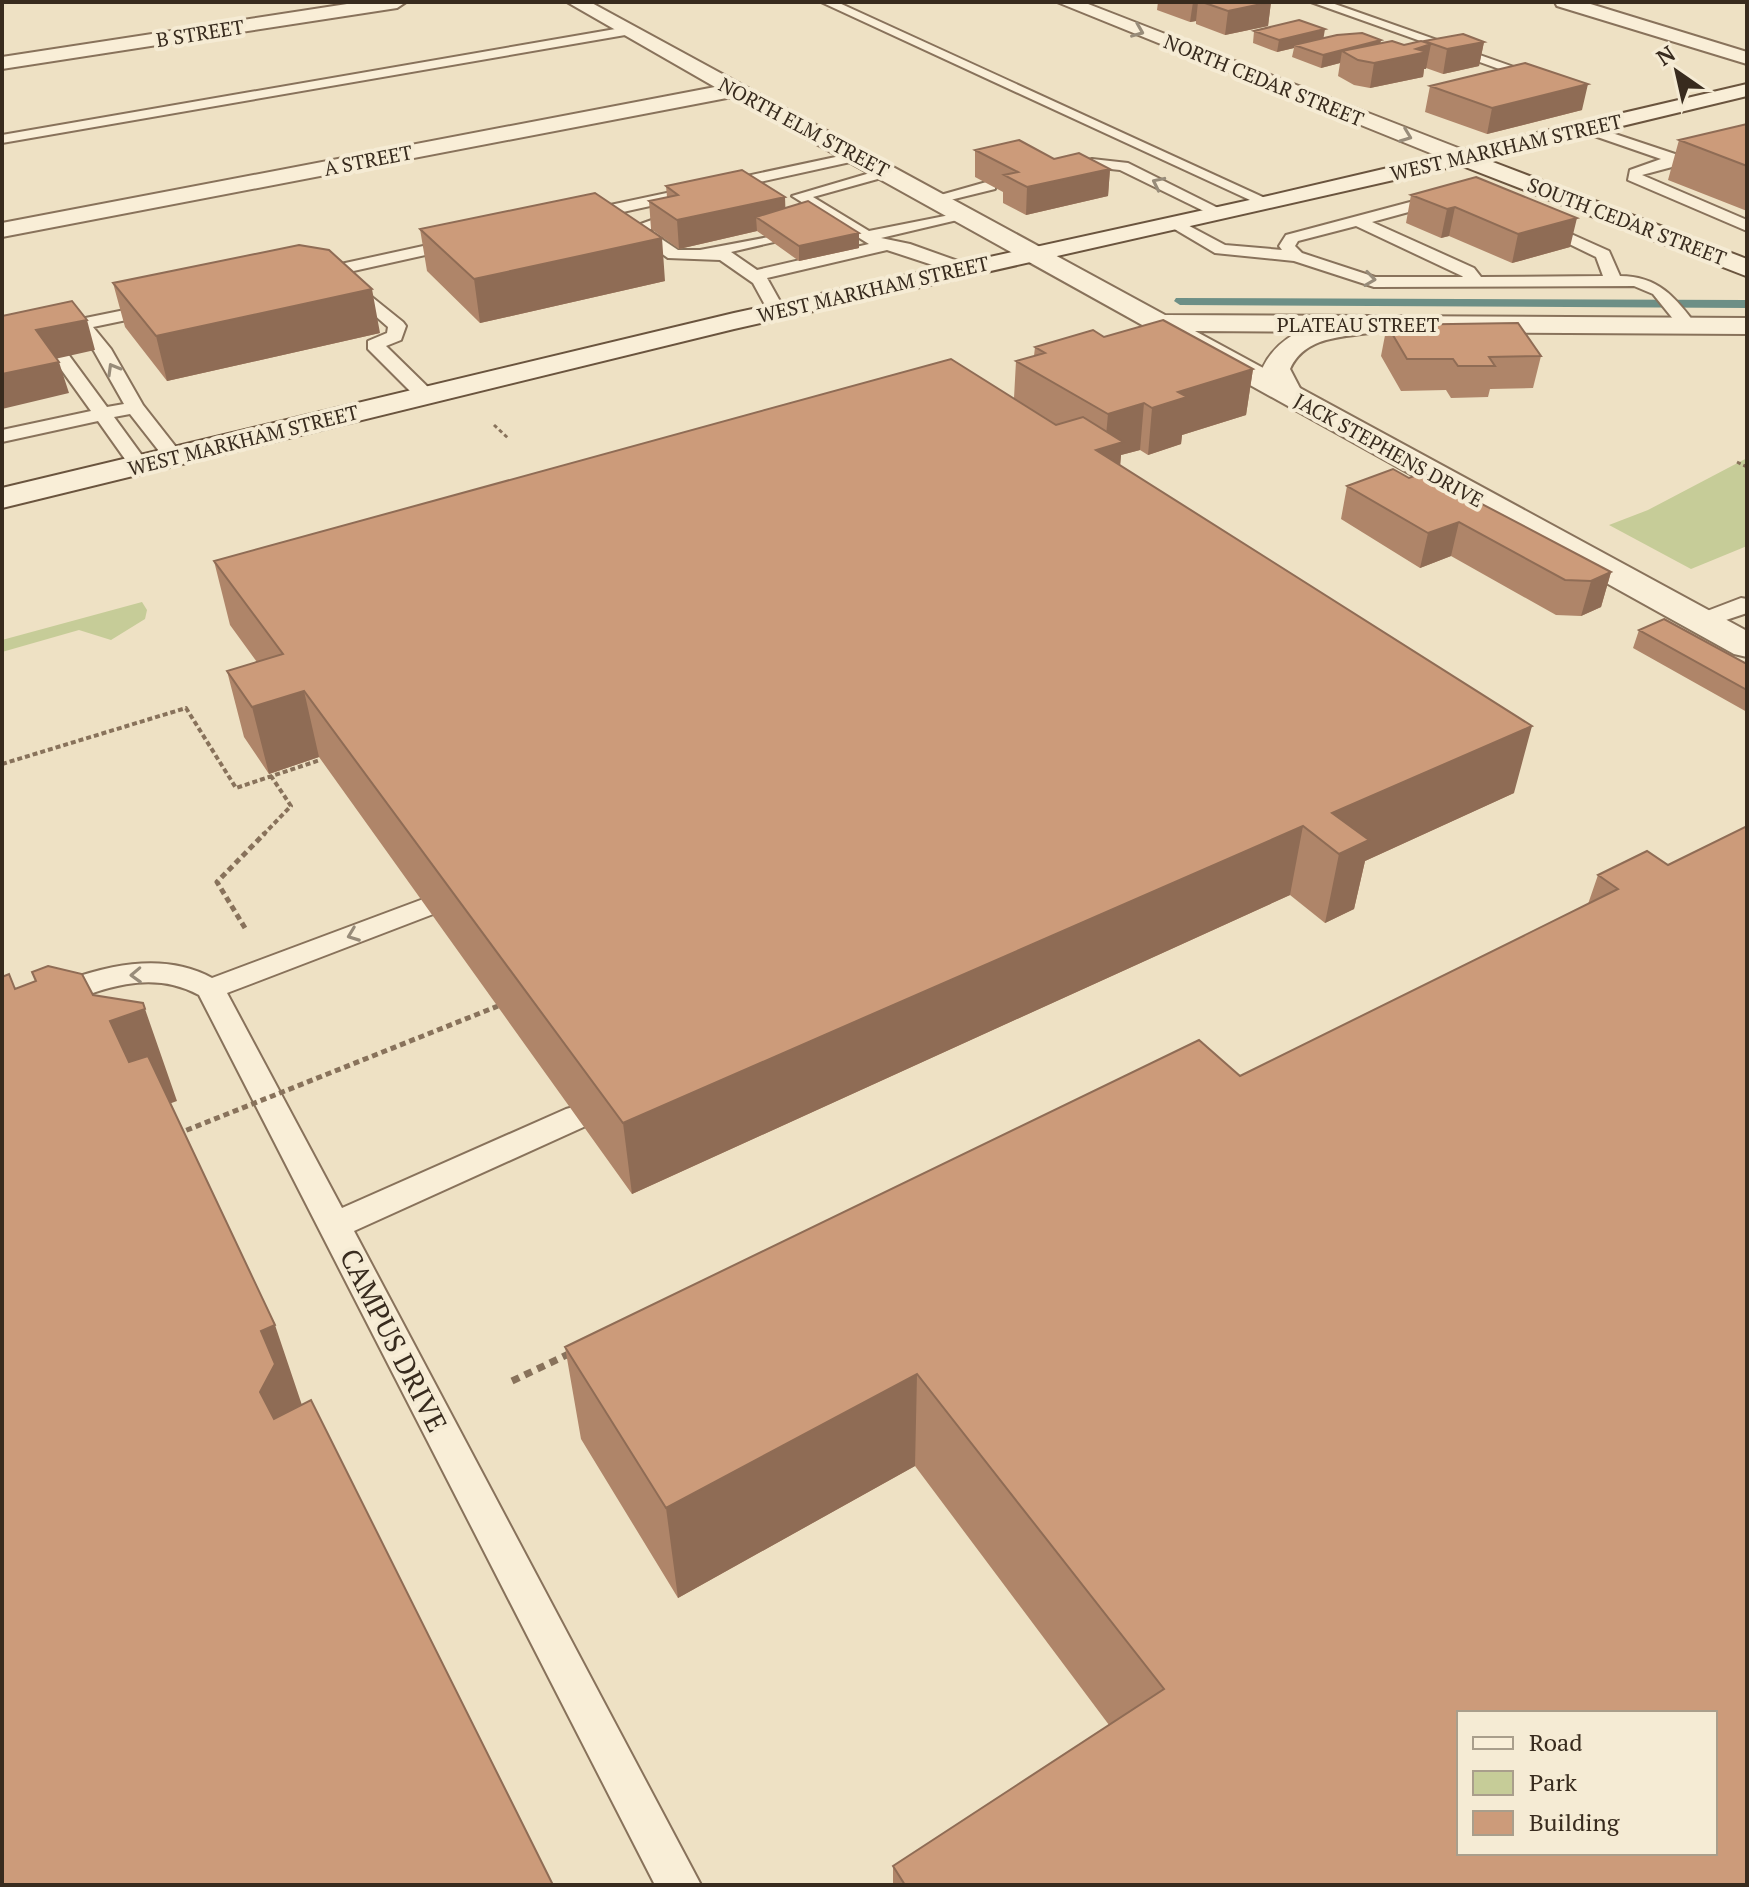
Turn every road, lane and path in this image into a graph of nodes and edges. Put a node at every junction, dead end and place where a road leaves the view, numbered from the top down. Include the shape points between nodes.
1 (397, 2) edge
2 (576, 2) edge
3 (827, 2) edge
4 (1066, 2) edge
5 (1317, 2) edge
6 (1564, 2) edge
7 (627, 31) junction
8 (1747, 58) edge
9 (2, 63) edge
10 (1549, 81) edge
11 (734, 90) junction
12 (1747, 90) edge
13 (1639, 115) junction
14 (1585, 128) junction
15 (2, 139) edge
16 (1747, 143) edge
17 (1696, 155) junction
18 (859, 156) junction
19 (1463, 158) junction
20 (1677, 160) junction
21 (887, 172) junction
22 (1048, 173) edge
23 (990, 186) edge
24 (1664, 193) junction
25 (938, 198) junction
26 (1462, 198) edge
27 (1268, 203) junction
28 (1747, 212) edge
29 (964, 214) junction
30 (1222, 214) junction
31 (1521, 218) edge
32 (569, 219) edge
33 (666, 220) edge
34 (1358, 221) junction
35 (1174, 224) junction
36 (825, 226) edge
37 (1747, 226) edge
38 (2, 230) edge
39 (844, 230) junction
40 (865, 235) junction
41 (478, 239) edge
42 (768, 239) edge
43 (887, 245) junction
44 (785, 251) edge
45 (1031, 253) junction
46 (695, 255) junction
47 (1296, 256) junction
48 (735, 262) junction
49 (1747, 268) edge
50 (963, 269) junction
51 (325, 272) junction
52 (754, 276) junction
53 (295, 279) edge
54 (1475, 280) junction
55 (1613, 280) junction
56 (173, 304) edge
57 (777, 312) junction
58 (1681, 318) junction
59 (1160, 323) junction
60 (1376, 324) junction
61 (1747, 326) edge
62 (71, 329) junction
63 (2, 340) edge
64 (83, 353) edge
65 (62, 358) edge
66 (1288, 394) junction
67 (426, 396) junction
68 (118, 410) junction
69 (2, 436) edge
70 (157, 460) junction
71 (1737, 462) dead end
72 (1747, 467) edge
73 (2, 498) edge
74 (1745, 600) edge
75 (1702, 621) junction
76 (1747, 646) edge
77 (320, 760) edge
78 (2, 764) edge
79 (271, 776) junction
80 (426, 907) edge
81 (244, 926) dead end
82 (210, 989) junction
83 (498, 1006) edge
84 (2, 1017) edge
85 (577, 1117) edge
86 (172, 1136) edge
87 (336, 1225) junction
88 (582, 1347) edge
89 (512, 1381) dead end
90 (679, 1885) edge

1 - 9 street, B STREET
2 - 7 street, NORTH ELM STREET
3 - 27 lane
4 -> 19 street, NORTH CEDAR STREET
5 - 10 lane
6 - 8 street
7 - 11 street, NORTH ELM STREET
7 - 15 lane
11 - 18 street, NORTH ELM STREET
11 - 38 street, A STREET
12 - 13 street, WEST MARKHAM STREET
13 - 14 street, WEST MARKHAM STREET
13 - 17 lane via 1643,131
14 - 19 street, WEST MARKHAM STREET
14 - 20 lane
16 - 17 lane
17 - 20 lane
18 - 21 street, NORTH ELM STREET
18 - 32 lane
19 - 27 street, WEST MARKHAM STREET
19 - 49 street, SOUTH CEDAR STREET
20 - 24 lane via 1633,177
21 - 25 street, NORTH ELM STREET
21 - 39 lane via 800,196
30 -> 22 lane via 1123,166 1092,163
23 - 25 lane
24 - 28 lane via 1713,200
24 - 37 lane
25 - 29 street, NORTH ELM STREET
26 - 34 lane
27 - 30 street, WEST MARKHAM STREET
29 - 40 lane
29 - 45 street, NORTH ELM STREET
30 - 35 street, WEST MARKHAM STREET
31 - 55 lane via 1603,254
33 - 46 lane via 635,229 674,255
34 - 47 lane via 1292,238 1287,246
34 - 54 lane
35 - 45 street, WEST MARKHAM STREET
35 - 47 lane via 1221,250
36 - 39 lane
39 - 40 lane
40 - 43 lane
41 - 51 lane
42 - 46 lane
43 - 50 lane
43 - 52 lane
44 - 48 lane
45 - 50 street, WEST MARKHAM STREET
45 - 59 street, JACK STEPHENS DRIVE
46 - 48 lane via 724,255
47 -> 54 lane via 1374,282
48 - 52 lane
50 - 57 street, WEST MARKHAM STREET
51 - 53 lane
51 - 67 lane via 357,289 397,326 395,336 374,345
52 - 57 lane
54 - 55 lane
55 - 58 lane via 1659,290
56 - 62 lane
57 - 67 street, WEST MARKHAM STREET
58 - 60 street, PLATEAU STREET
58 - 61 street, PLATEAU STREET
59 - 60 street, PLATEAU STREET
59 - 66 street, JACK STEPHENS DRIVE
60 - 66 street via 1324,332 1289,347 1276,369
62 - 63 lane
68 -> 62 lane via 102,349
64 - 68 lane
65 - 68 lane
66 - 75 street, JACK STEPHENS DRIVE
67 - 70 street, WEST MARKHAM STREET
68 - 69 lane
68 - 70 lane
68 - 70 lane
70 - 73 street, WEST MARKHAM STREET
71 - 72 path
74 - 75 lane
75 - 76 street, JACK STEPHENS DRIVE
77 - 79 path
78 - 79 path via 186,708 236,788
79 - 81 path via 291,806 217,882
80 -> 82 lane
82 -> 84 lane via 185,976 123,975
82 - 87 lane, CAMPUS DRIVE
83 - 86 path, bridge
85 - 87 lane
87 - 90 lane, CAMPUS DRIVE
88 - 89 path

